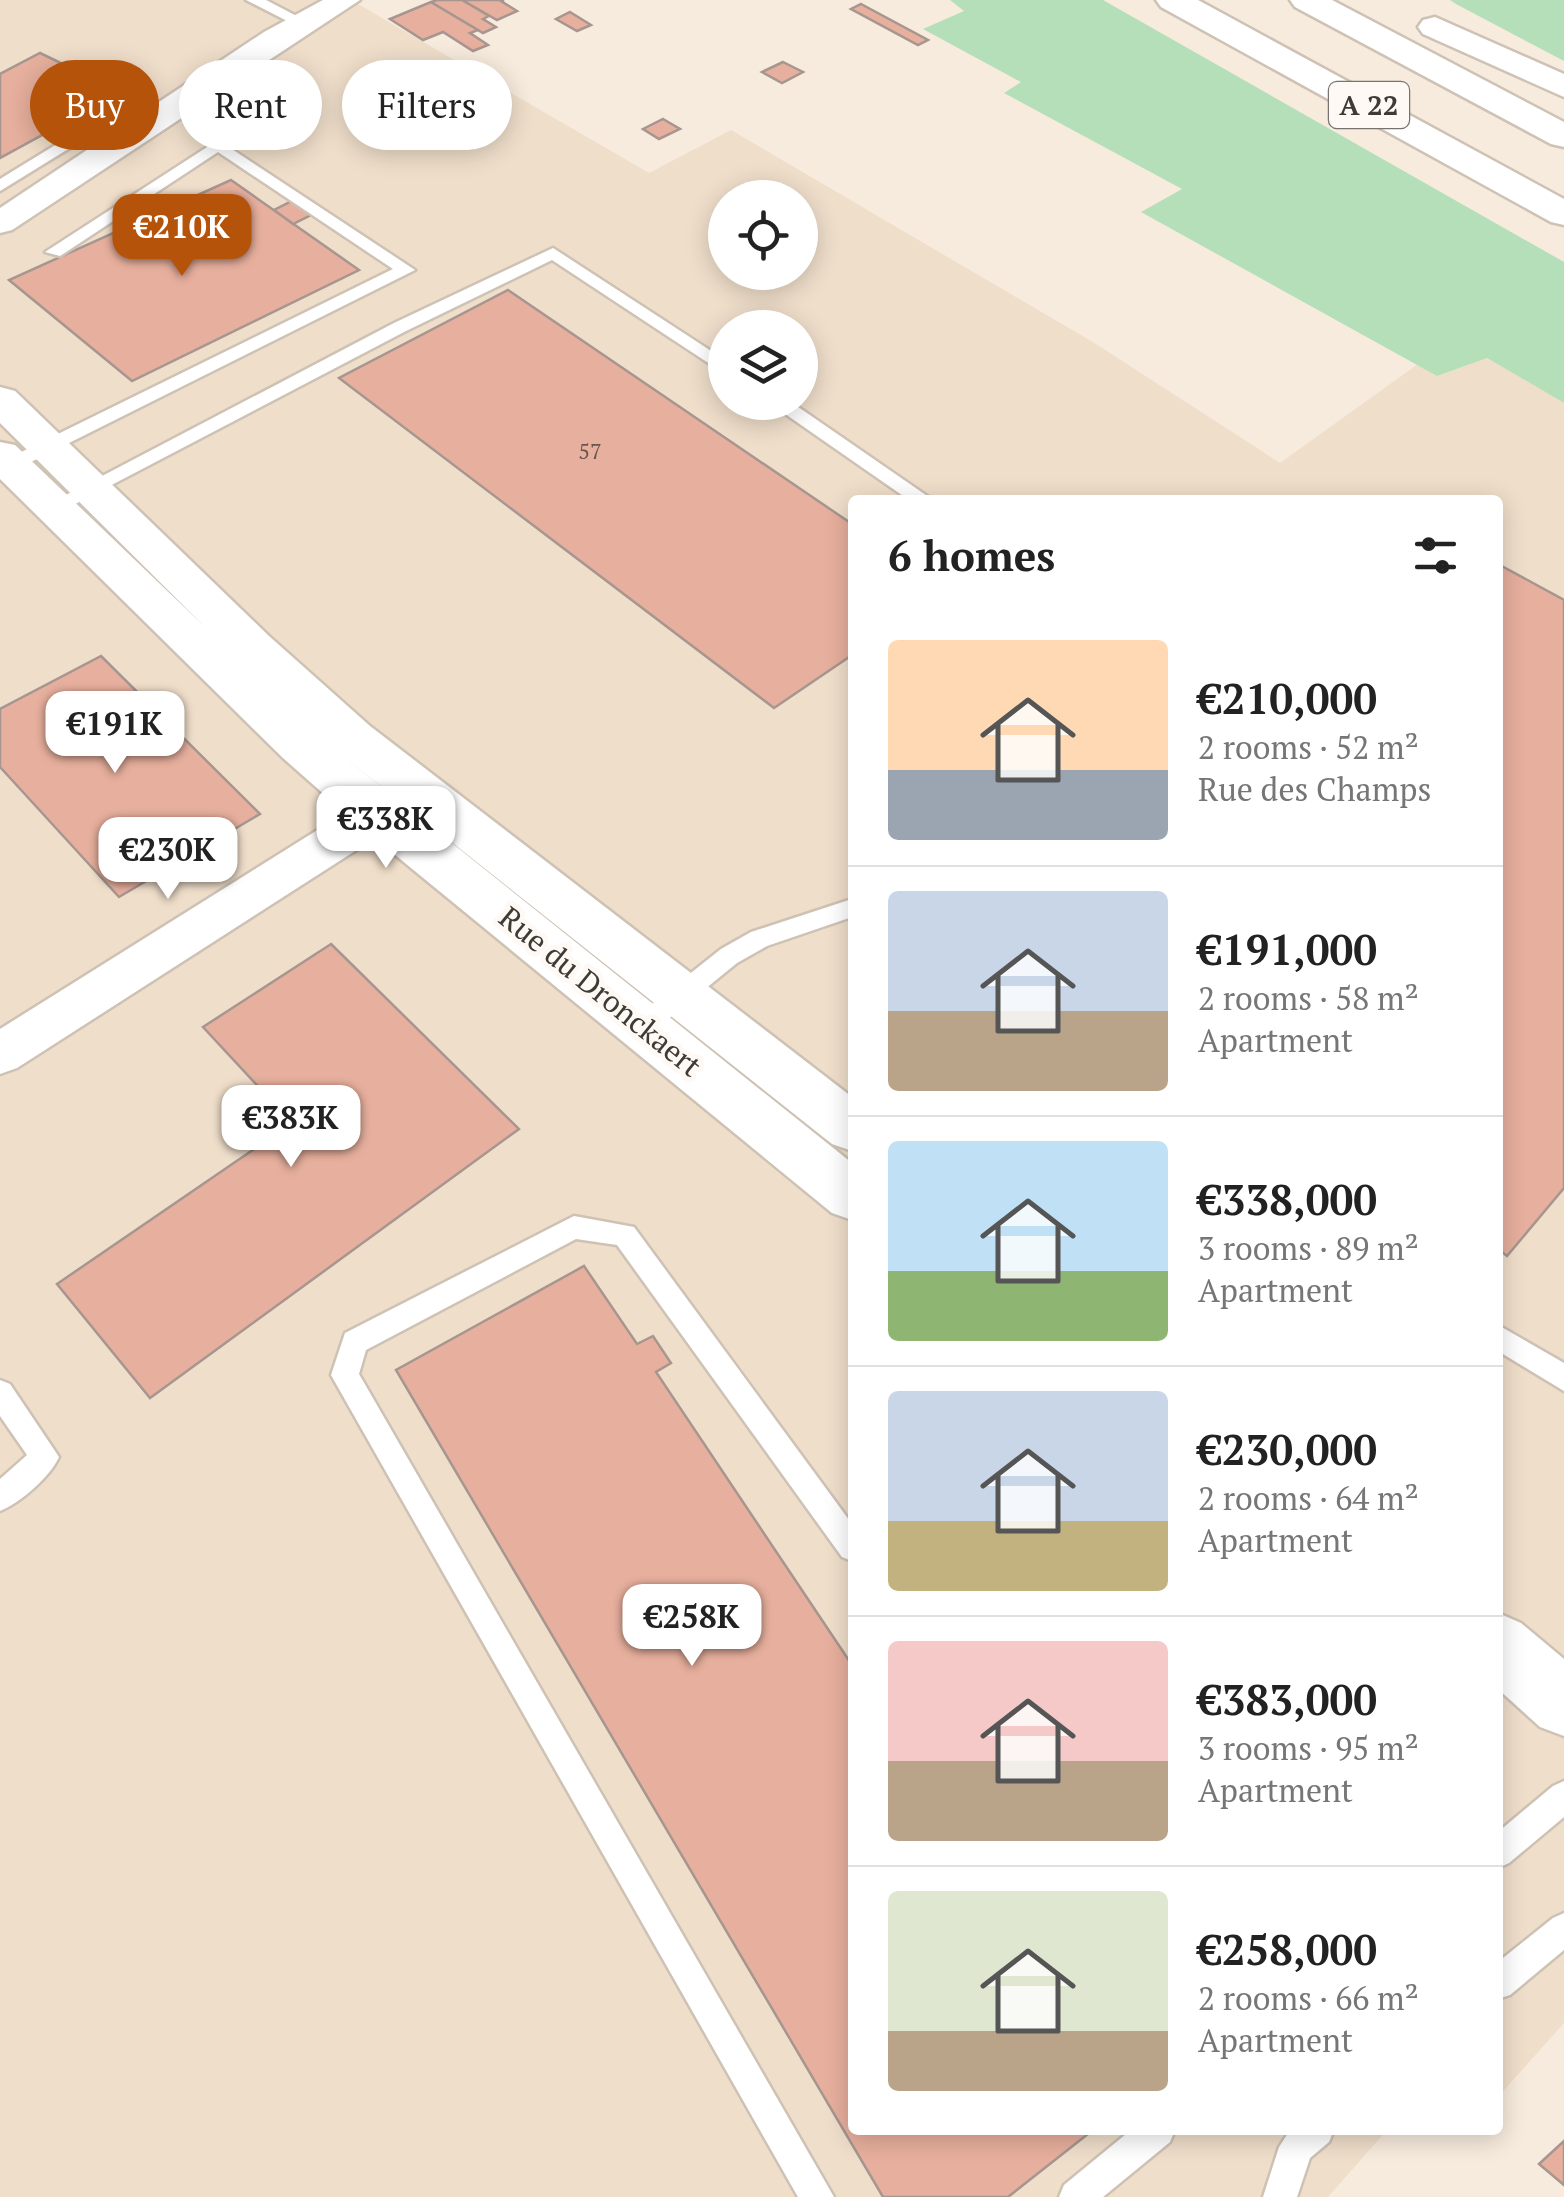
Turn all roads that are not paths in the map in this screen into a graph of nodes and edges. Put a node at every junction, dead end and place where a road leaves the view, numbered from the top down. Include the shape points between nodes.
1 (254, 0) edge
2 (346, 0) edge
3 (1142, 0) edge
4 (1173, 0) edge
5 (1307, 0) edge
6 (1414, 7) edge
7 (302, 23) junction
8 (1564, 84) edge
9 (1349, 94) junction
10 (1564, 136) edge
11 (58, 150) edge
12 (0, 186) edge
13 (1564, 214) edge
14 (0, 223) edge
15 (54, 252) dead end
16 (708, 357) edge
17 (0, 400) edge
18 (804, 420) edge
19 (19, 455) edge
20 (916, 495) edge
21 (72, 497) junction
22 (378, 814) junction
23 (848, 909) edge
24 (680, 994) junction
25 (642, 1026) junction
26 (0, 1054) edge
27 (848, 1125) edge
28 (848, 1193) edge
29 (1503, 1339) edge
30 (1564, 1378) edge
31 (0, 1393) edge
32 (0, 1497) edge
33 (848, 1542) edge
34 (1503, 1650) edge
35 (1503, 1689) edge
36 (1564, 1704) edge
37 (1564, 1732) edge
38 (1564, 1797) edge
39 (1503, 1848) edge
40 (1564, 1929) edge
41 (1503, 1979) edge
42 (1152, 2135) edge
43 (1311, 2135) edge
44 (817, 2197) edge
45 (1076, 2197) edge
46 (1280, 2197) edge

1 - 7 lane
2 - 7 street
3 - 9 main road
4 - 9 main road, A 22
5 - 10 main road, A 22
6 - 8 main road
7 - 14 street
9 - 13 main road, A 22
11 - 12 lane
15 - 19 lane via 218,146 406,270
16 - 21 lane via 553,253
17 - 19 main road, Rue du Dronckaert
18 - 20 lane
19 - 21 main road, Rue du Dronckaert
21 - 22 main road, Rue du Dronckaert via 287,734
21 - 24 main road, Rue du Dronckaert via 352,738
22 - 25 main road, Rue du Dronckaert
22 - 26 street
23 - 24 lane via 759,939
24 - 25 lane
24 - 27 main road, Rue du Dronckaert
25 - 28 main road, Rue du Dronckaert
29 - 30 lane
31 - 32 lane via 45,1458
33 - 44 lane via 625,1235 574,1227 355,1342 345,1375
34 - 36 main road
35 - 37 main road
38 - 39 lane
40 - 41 lane
42 - 45 lane
43 - 46 lane via 1296,2147

